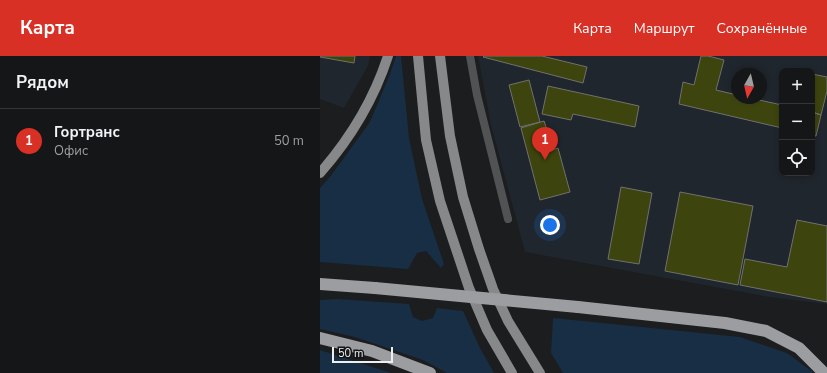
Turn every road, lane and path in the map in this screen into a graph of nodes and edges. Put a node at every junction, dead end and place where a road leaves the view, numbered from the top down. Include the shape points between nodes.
1 (388, 56) edge
2 (418, 56) edge
3 (440, 56) edge
4 (470, 56) edge
5 (320, 173) edge
6 (508, 219) dead end
7 (320, 284) edge
8 (320, 338) edge
9 (430, 373) edge
10 (512, 373) edge
11 (540, 373) edge
12 (824, 373) edge

1 - 5 main road via 364,111 338,153
2 - 10 main road via 426,140 440,201 469,288 487,330
3 - 11 main road via 450,136 463,197 477,242 493,289 508,321
4 - 6 lane via 477,95
7 - 12 highway, bridge via 725,323 766,331 799,348
8 - 9 highway via 372,351

